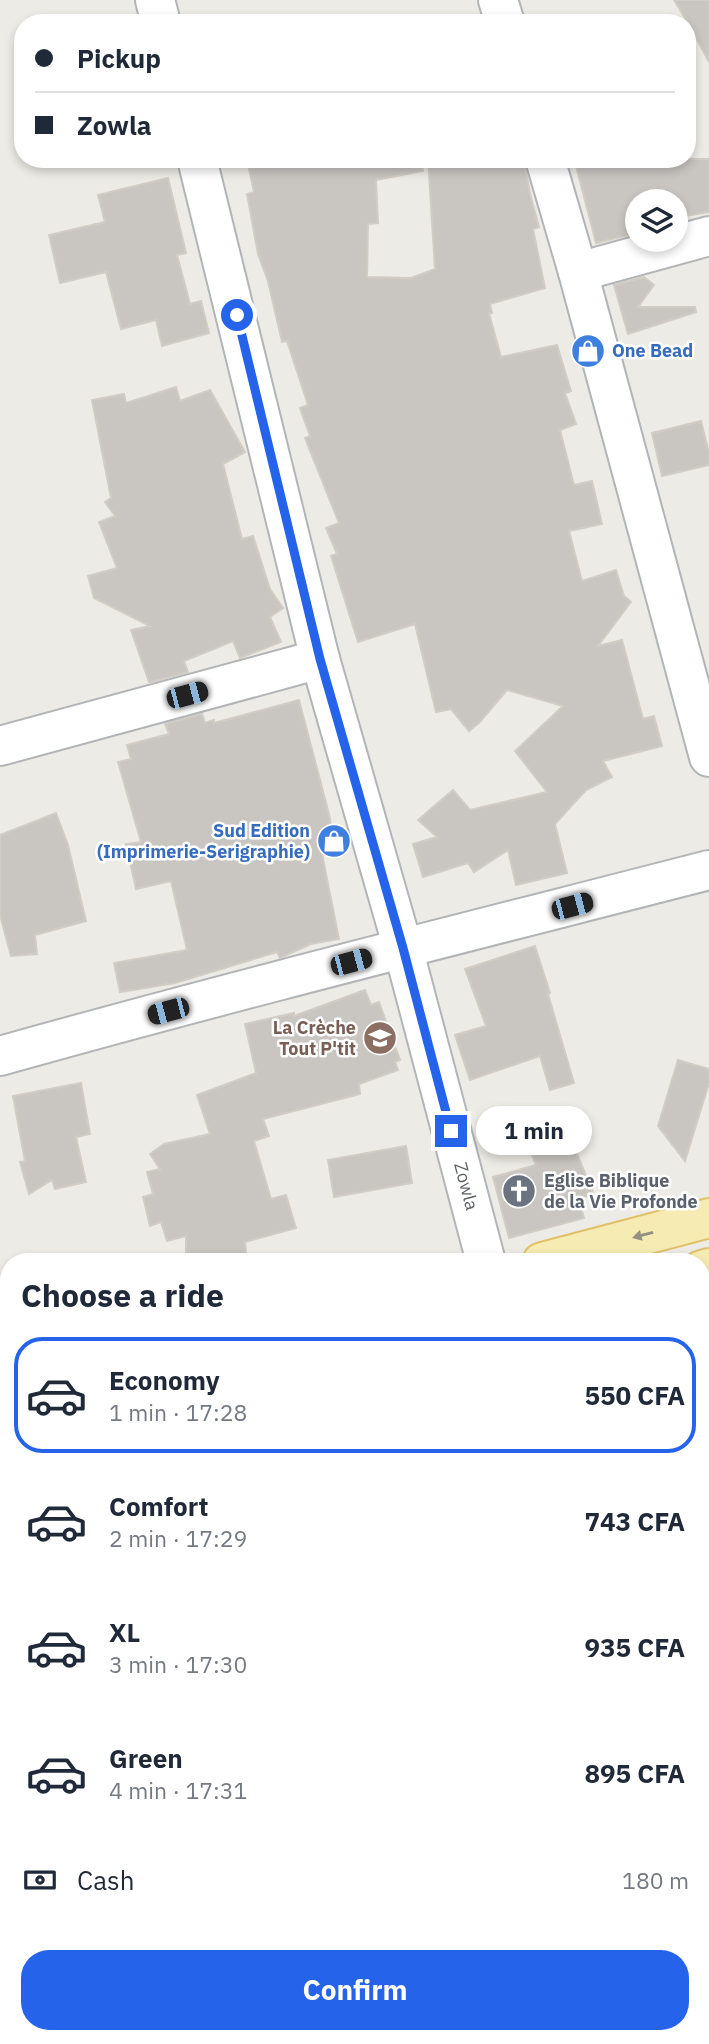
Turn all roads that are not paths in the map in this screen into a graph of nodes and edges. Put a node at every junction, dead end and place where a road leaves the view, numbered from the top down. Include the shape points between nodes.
1 (199, 168) edge
2 (548, 168) edge
3 (709, 236) edge
4 (578, 272) junction
5 (320, 659) junction
6 (0, 747) edge
7 (709, 757) edge
8 (709, 870) edge
9 (403, 948) junction
10 (0, 1056) edge
11 (709, 1218) edge
12 (484, 1253) edge
13 (576, 1253) edge

1 - 5 street, Zowla
2 - 4 street
3 - 4 street
4 - 7 street
5 - 6 street
5 - 9 street, Zowla
8 - 9 street
9 - 10 street
9 - 12 street, Zowla
11 -> 13 main road

